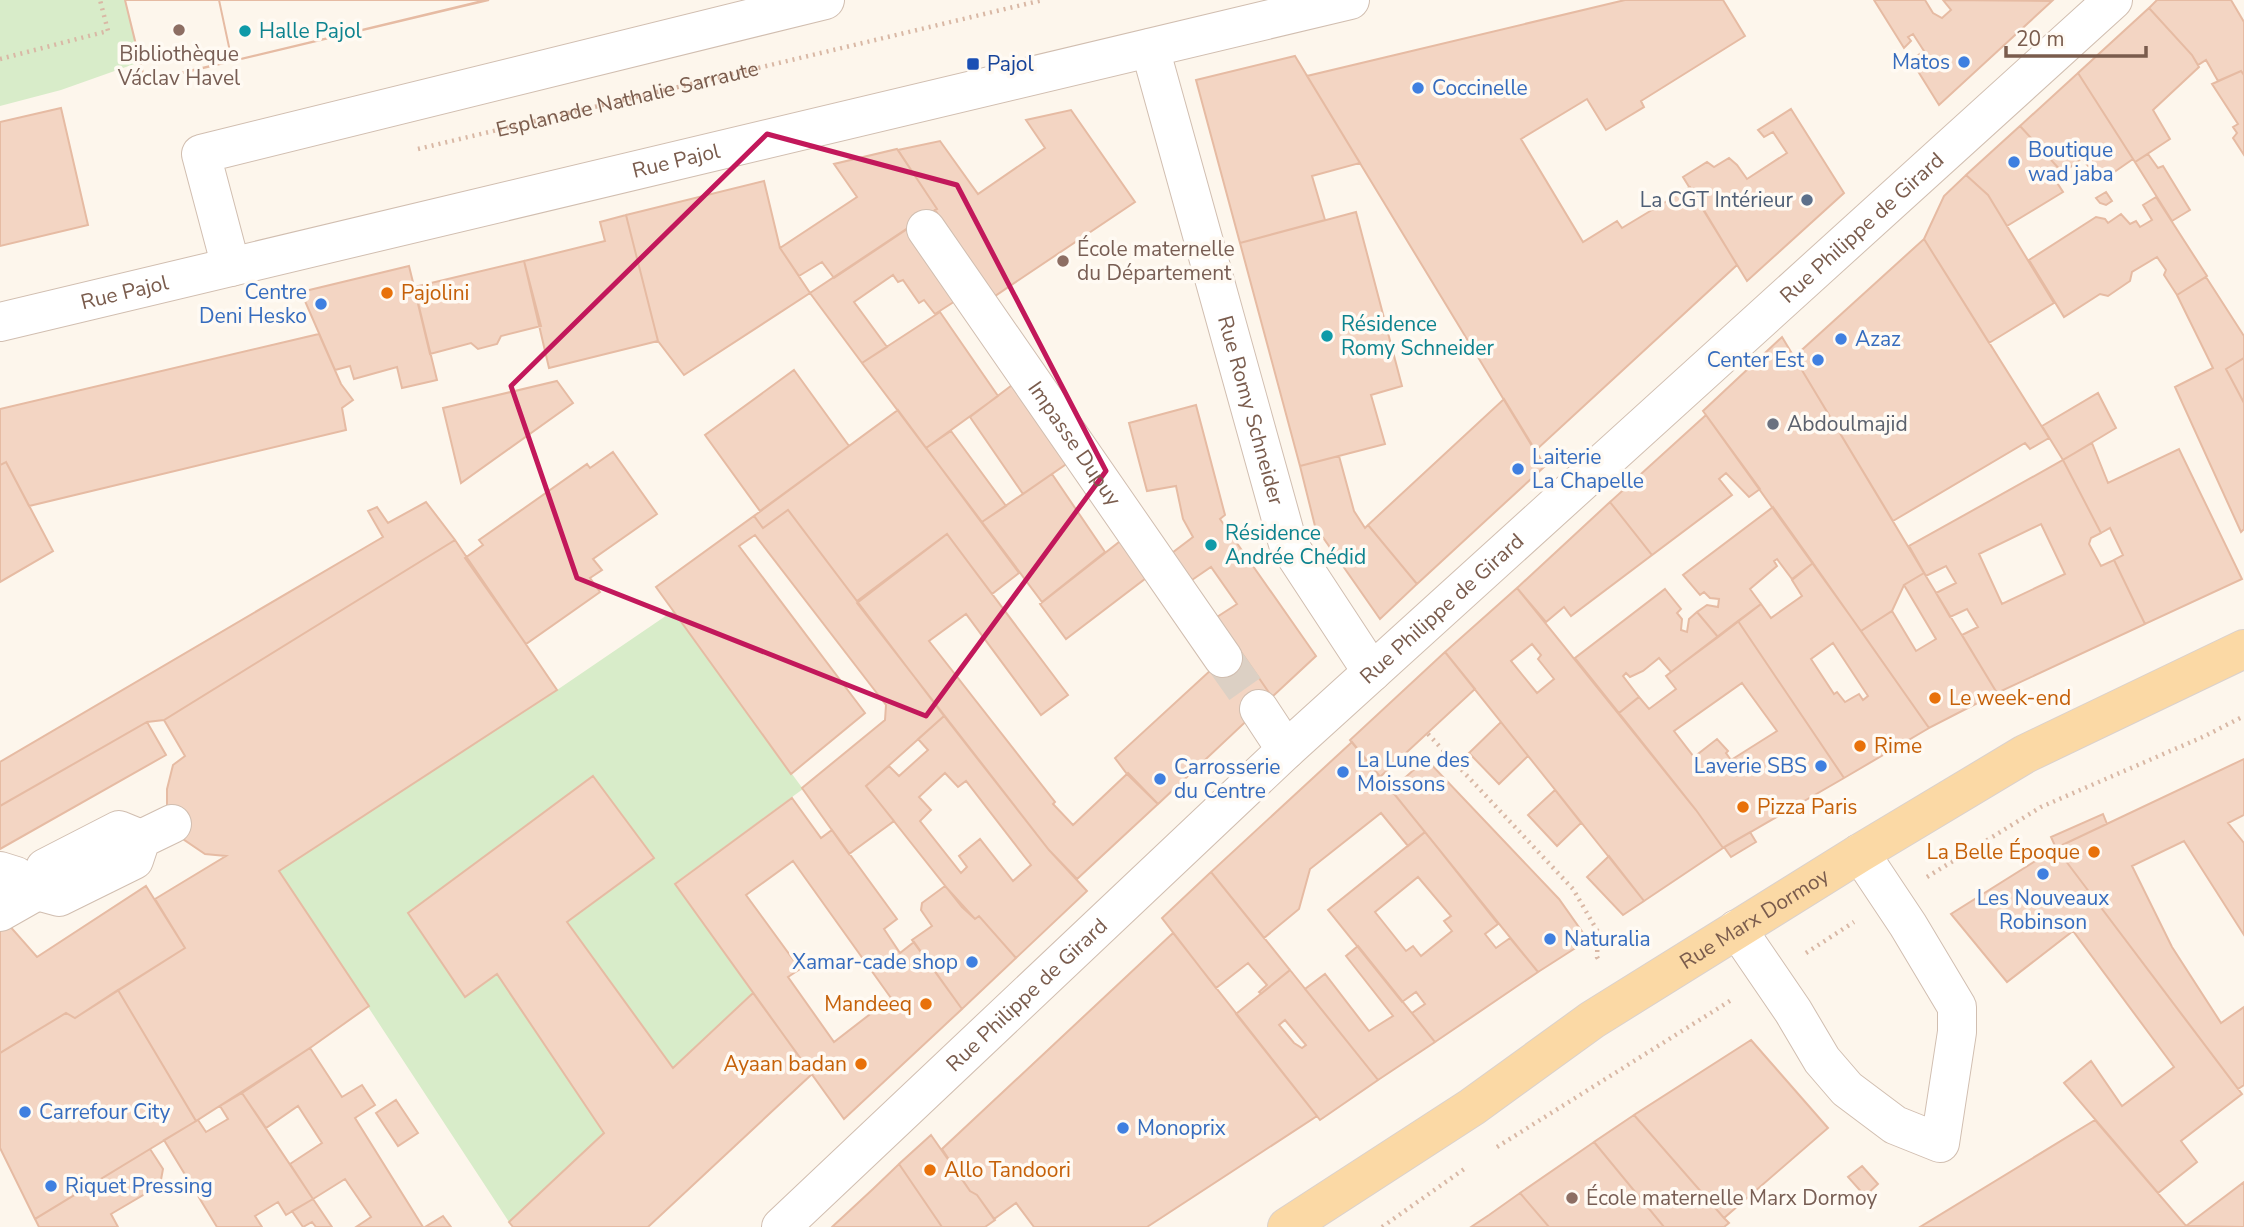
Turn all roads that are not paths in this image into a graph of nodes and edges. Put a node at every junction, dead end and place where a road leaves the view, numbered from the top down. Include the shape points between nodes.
1 (825, 0) edge
2 (1350, 0) edge
3 (2113, 0) edge
4 (1272, 9) edge
5 (1150, 48) junction
6 (926, 229) dead end
7 (231, 267) junction
8 (0, 322) edge
9 (2244, 649) edge
10 (1223, 658) tunnel mouth
11 (1372, 672) junction
12 (1259, 709) tunnel mouth
13 (1286, 750) junction
14 (156, 832) dead end
15 (1860, 853) junction
16 (0, 871) edge
17 (37, 891) junction
18 (1, 908) edge
19 (1737, 929) junction
20 (780, 1227) edge
21 (1287, 1227) edge

1 - 7 street via 201,154
2 - 4 street, Rue Pajol
3 - 11 street, Rue Philippe de Girard
4 - 5 street, Rue Pajol
5 - 7 street, Rue Pajol
5 - 11 street, Rue Romy Schneider via 1288,544
6 - 10 street, Impasse Dupuy
7 - 8 street, Rue Pajol
9 - 15 main road, Rue Marx Dormoy via 2025,754
11 - 13 street, Rue Philippe de Girard
12 - 13 street
13 - 20 street, Rue Philippe de Girard
14 - 17 street via 134,860 59,897
15 - 19 main road, Rue Marx Dormoy
15 - 19 street via 1957,1007 1958,1032 1940,1143 1895,1125 1847,1089 1822,1060
16 - 17 street
17 - 18 street
19 - 21 main road, Rue Marx Dormoy via 1592,1020 1472,1107

